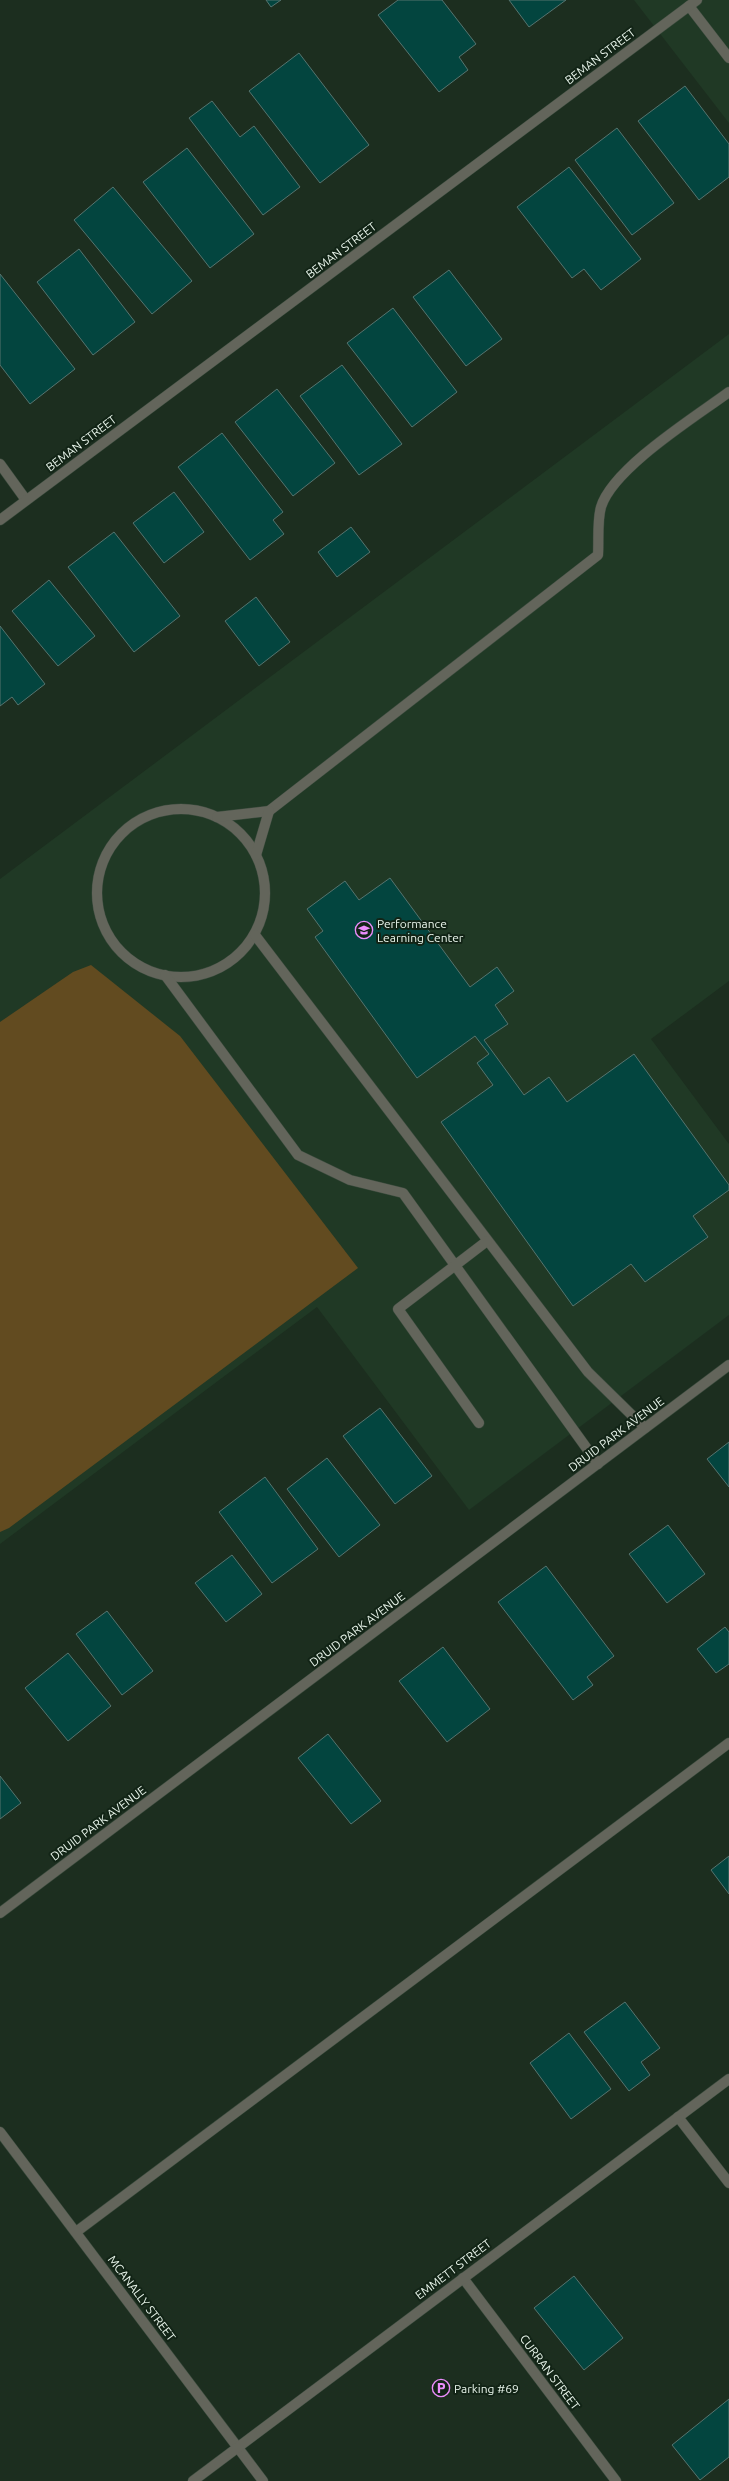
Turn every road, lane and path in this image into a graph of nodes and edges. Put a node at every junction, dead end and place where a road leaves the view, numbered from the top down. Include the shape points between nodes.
1 (693, 3) edge
2 (729, 58) edge
3 (729, 392) edge
4 (0, 464) edge
5 (26, 500) junction
6 (0, 520) edge
7 (269, 811) junction
8 (217, 817) junction
9 (256, 855) junction
10 (255, 935) junction
11 (165, 975) junction
12 (487, 1241) junction
13 (456, 1266) junction
14 (729, 1365) edge
15 (479, 1423) dead end
16 (645, 1428) junction
17 (598, 1464) junction
18 (729, 1743) edge
19 (0, 1913) edge
20 (729, 2079) edge
21 (678, 2116) junction
22 (0, 2132) edge
23 (729, 2183) edge
24 (76, 2232) junction
25 (463, 2278) junction
26 (239, 2447) junction
27 (193, 2481) edge
28 (263, 2481) edge
29 (616, 2481) edge

1 - 2 street
1 - 5 street, BEMAN STREET
3 - 7 street via 629,466 614,482 601,507 598,555
4 - 5 street
5 - 6 street, BEMAN STREET
7 - 8 street
7 - 9 street
8 - 9 street via 240,832
8 - 11 street via 190,809 162,811 136,821 116,840 102,864 98,899 101,919 114,944 134,963
9 - 10 street via 265,881 265,909
10 - 11 street via 238,957 214,971 187,977
10 - 12 street
11 - 13 street via 298,1155 350,1180 403,1193
12 - 13 street
12 - 16 street via 588,1372
13 - 15 street via 398,1309
13 - 17 street
14 - 16 street, DRUID PARK AVENUE
16 - 17 street, DRUID PARK AVENUE
17 - 19 street, DRUID PARK AVENUE
18 - 24 street
20 - 21 street, EMMETT STREET
21 - 23 street
21 - 25 street, EMMETT STREET
22 - 24 street, MCANALLY STREET
24 - 26 street, MCANALLY STREET
25 - 26 street, EMMETT STREET
25 - 29 street, CURRAN STREET
26 - 27 street, EMMETT STREET
26 - 28 street, MCANALLY STREET

